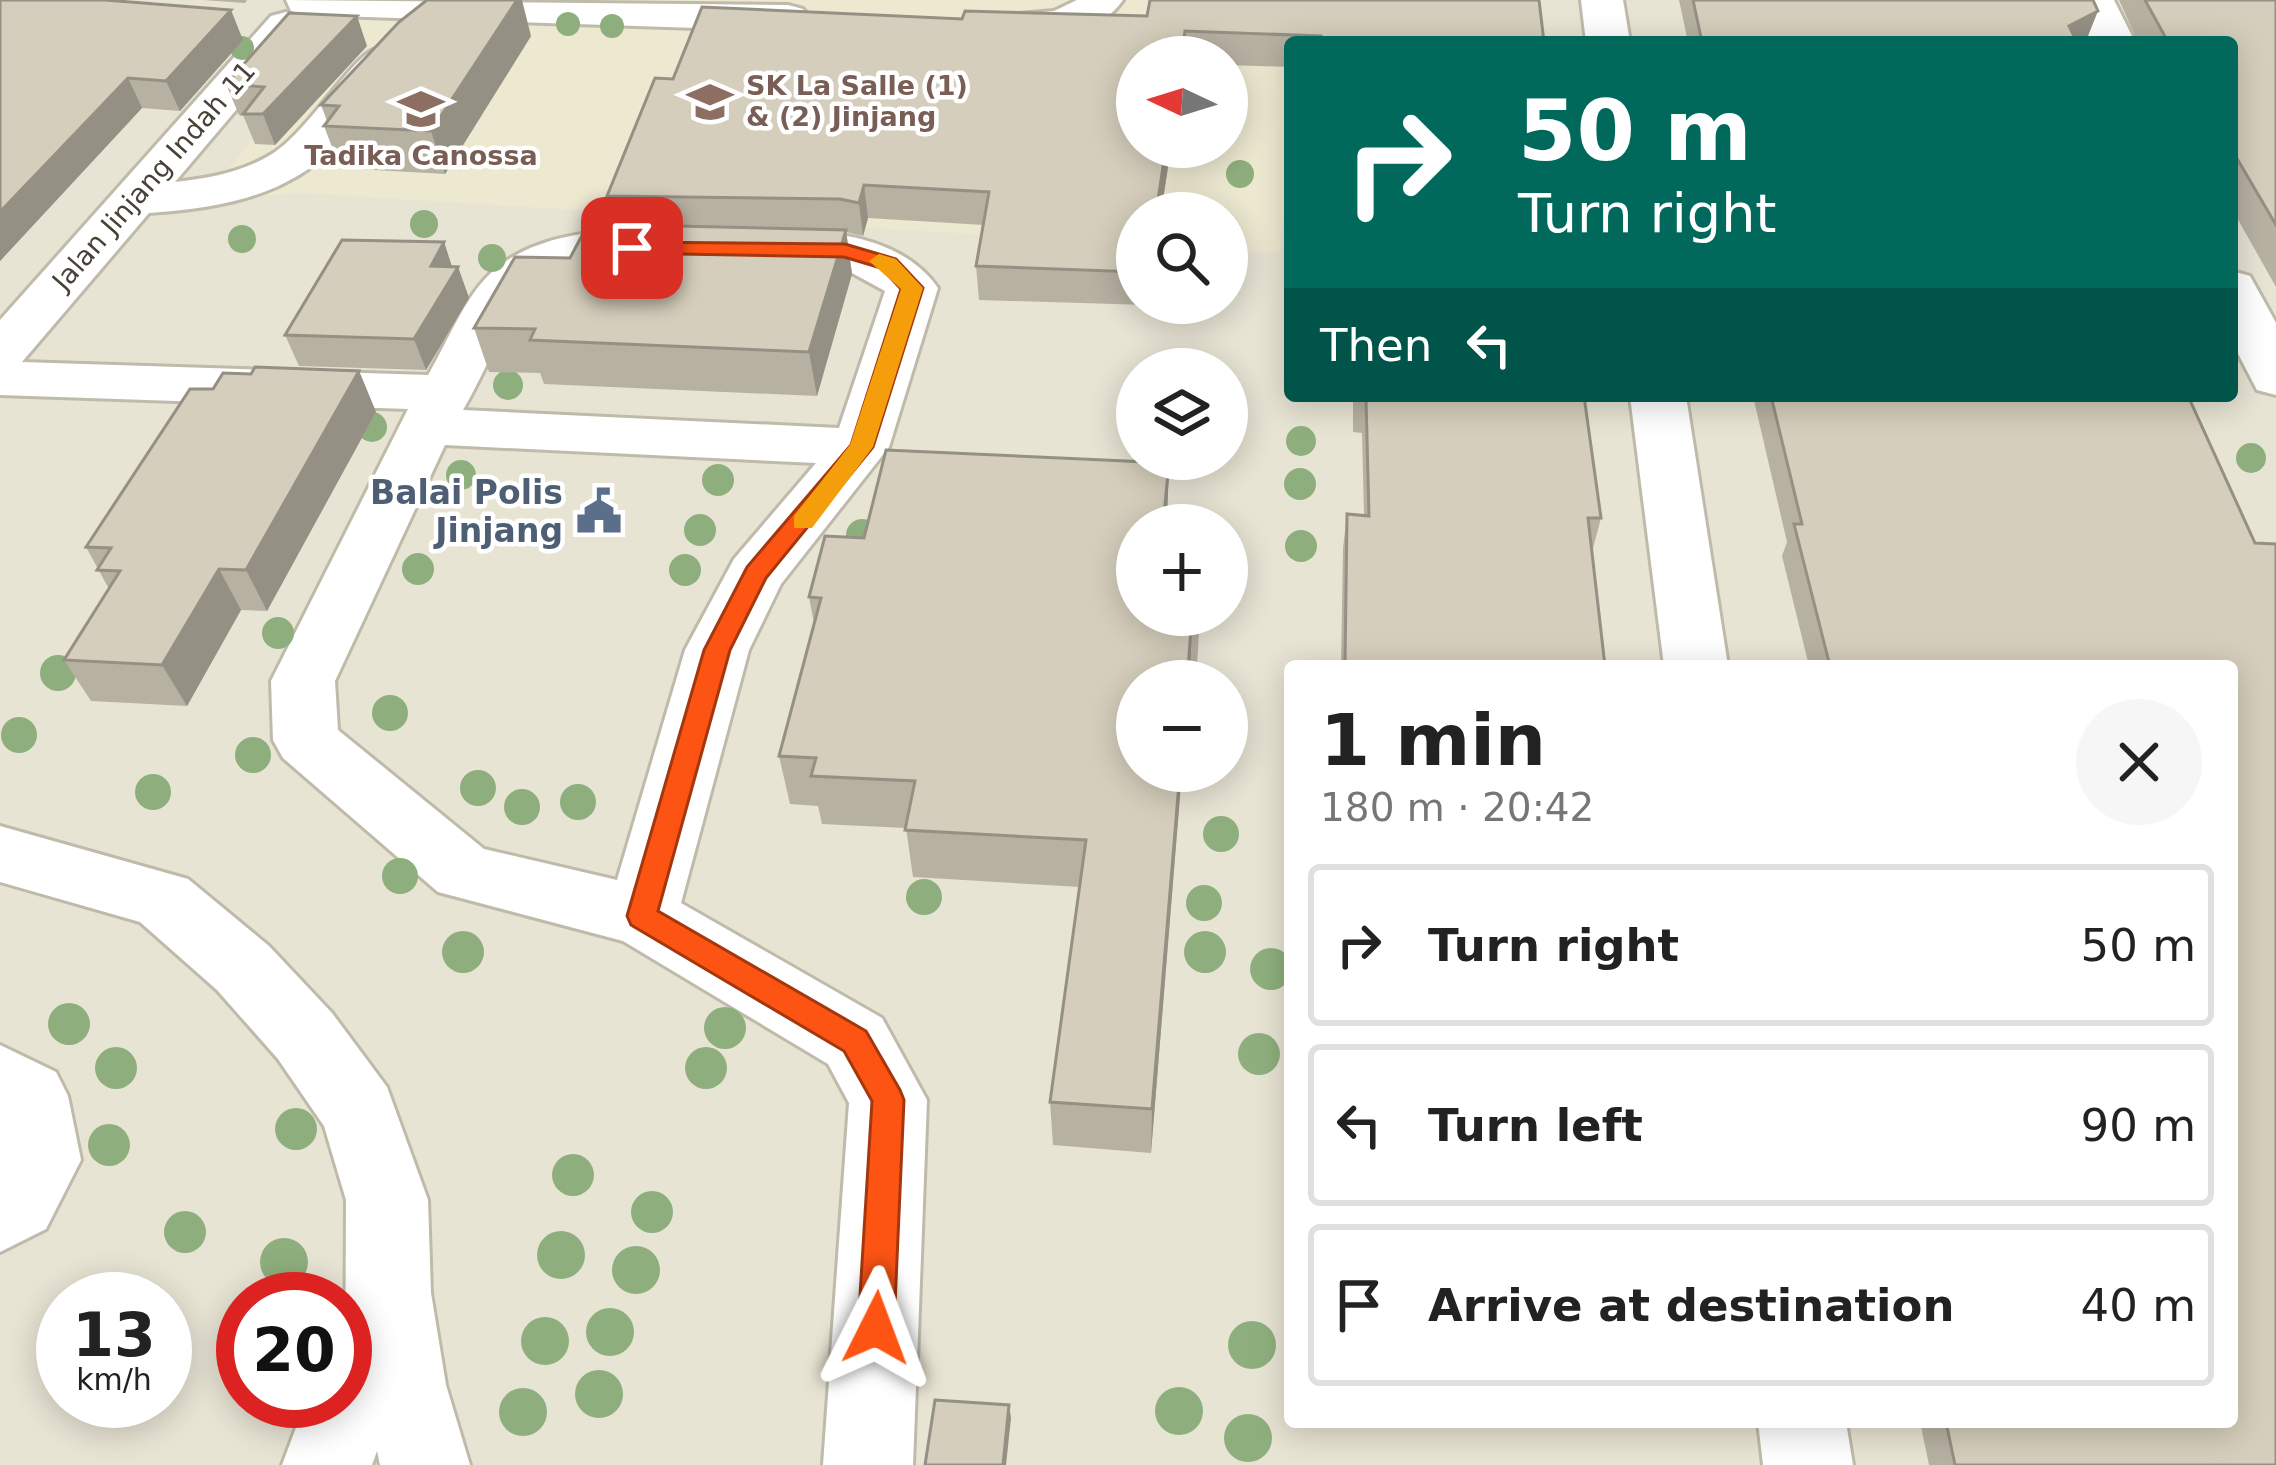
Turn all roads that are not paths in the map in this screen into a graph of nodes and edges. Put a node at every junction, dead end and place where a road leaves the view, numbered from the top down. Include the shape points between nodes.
1 (1102, 0) edge
2 (1602, 0) edge
3 (2093, 0) edge
4 (451, 7) junction
5 (285, 12) edge
6 (821, 19) edge
7 (962, 24) edge
8 (1607, 36) edge
9 (2110, 36) edge
10 (134, 199) junction
11 (2238, 299) edge
12 (8, 334) edge
13 (2276, 377) edge
14 (0, 378) edge
15 (1659, 402) edge
16 (436, 409) junction
17 (862, 447) junction
18 (1695, 660) edge
19 (0, 854) edge
20 (641, 916) junction
21 (0, 1079) edge
22 (0, 1214) edge
23 (390, 1289) junction
24 (1803, 1428) edge
25 (327, 1465) edge
26 (424, 1465) edge
27 (868, 1465) edge
28 (1808, 1465) edge

1 - 7 street via 1069,21
2 - 8 street
3 - 9 street
4 - 5 street
4 - 6 street
4 - 10 street via 393,51 290,164 208,192
5 - 10 street, Jalan Jinjang Indah 11
10 - 12 street, Jalan Jinjang Indah 11
11 - 13 street
14 - 16 street
15 - 18 street
16 - 17 street
16 - 17 street via 504,289 536,264 589,248 845,250 889,263 912,288
16 - 20 street via 303,680 307,740 463,872
17 - 20 street via 756,574 717,650
19 - 23 street via 163,899 305,1036 359,1112 387,1200
20 - 27 street via 855,1041 888,1100
21 - 22 street via 29,1096 41,1160
23 - 25 street
23 - 26 street
24 - 28 street

